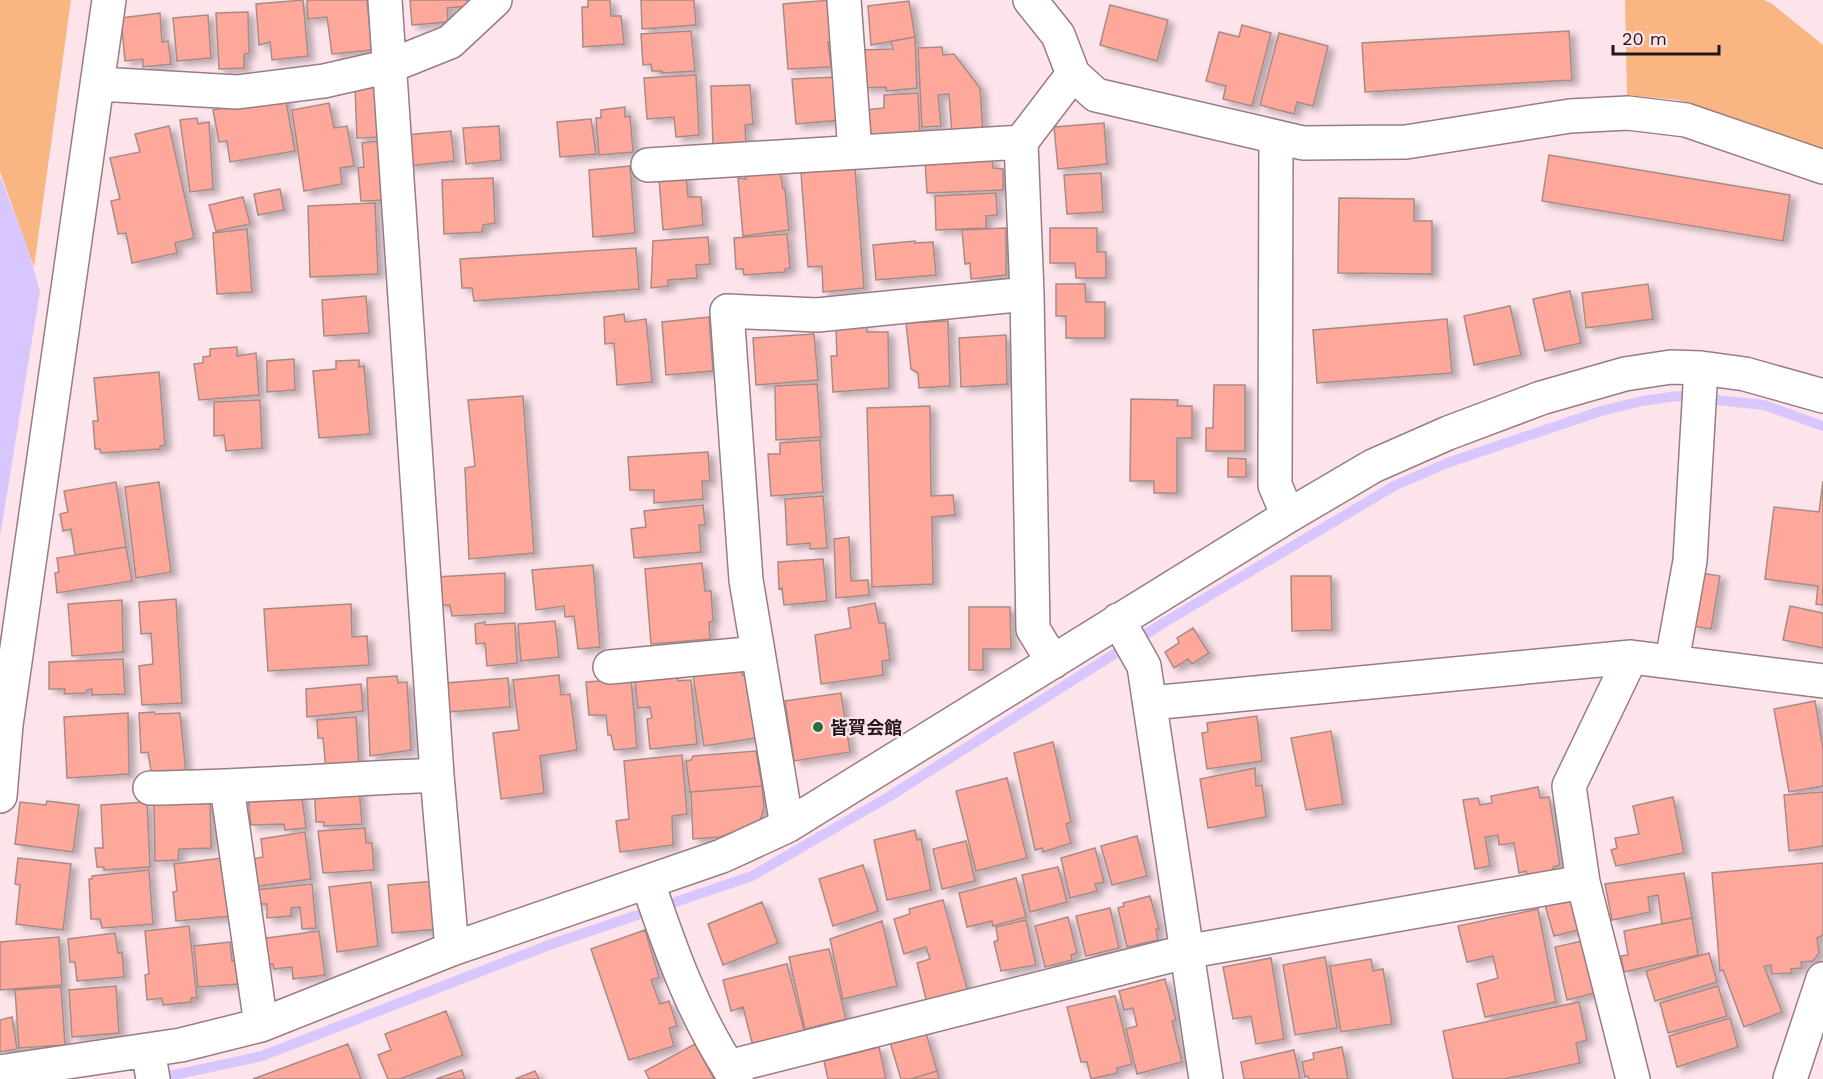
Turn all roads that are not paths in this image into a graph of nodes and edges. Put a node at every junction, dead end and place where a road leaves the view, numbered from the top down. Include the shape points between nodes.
1 (109, 0) edge
2 (385, 0) edge
3 (844, 0) edge
4 (1029, 0) edge
5 (487, 3) edge
6 (390, 66) junction
7 (1073, 74) junction
8 (99, 84) junction
9 (1276, 137) junction
10 (1021, 142) junction
11 (855, 152) junction
12 (648, 165) dead end
13 (1823, 167) edge
14 (1028, 294) junction
15 (1700, 387) junction
16 (1823, 396) edge
17 (1288, 516) junction
18 (1127, 637) junction
19 (758, 653) junction
20 (1631, 657) junction
21 (1672, 661) junction
22 (1053, 662) junction
23 (610, 667) dead end
24 (1823, 681) edge
25 (1151, 703) junction
26 (437, 775) junction
27 (150, 788) dead end
28 (227, 788) junction
29 (0, 796) edge
30 (787, 826) junction
31 (1583, 882) junction
32 (654, 900) junction
33 (452, 949) junction
34 (1185, 952) junction
35 (1823, 979) edge
36 (261, 1025) junction
37 (151, 1065) edge
38 (0, 1072) edge
39 (732, 1073) edge
40 (1206, 1079) edge
41 (1633, 1079) edge
42 (1790, 1079) edge

1 - 8 street
2 - 6 street
3 - 11 street
4 - 7 street via 1058,35
5 - 6 street via 450,42
6 - 8 street via 324,81 237,92
6 - 26 street
7 - 9 street via 1096,95
7 - 10 street
8 - 29 street via 6,725
9 - 13 street via 1303,143 1406,142 1570,116 1628,113 1686,120
9 - 17 street via 1275,485
10 - 11 street
10 - 14 street
11 - 12 street
14 - 19 street via 818,315 727,311 746,580
14 - 22 street via 1033,629
15 - 16 street via 1745,374
15 - 17 street via 1671,368 1625,374 1541,398 1373,465
15 - 21 street via 1690,561
17 - 18 street
18 - 22 street
18 - 25 street via 1144,666
19 - 23 street
19 - 30 street
20 - 21 street
20 - 25 street
20 - 31 street via 1569,786
21 - 24 street
22 - 30 street
25 - 34 street
26 - 28 street
26 - 33 street
27 - 28 street
28 - 36 street
30 - 32 street via 722,856
31 - 34 street
31 - 41 street
32 - 33 street
32 - 39 street via 693,1008
33 - 36 street
34 - 39 street
34 - 40 street
35 - 42 street
36 - 37 street via 181,1045
37 - 38 street

